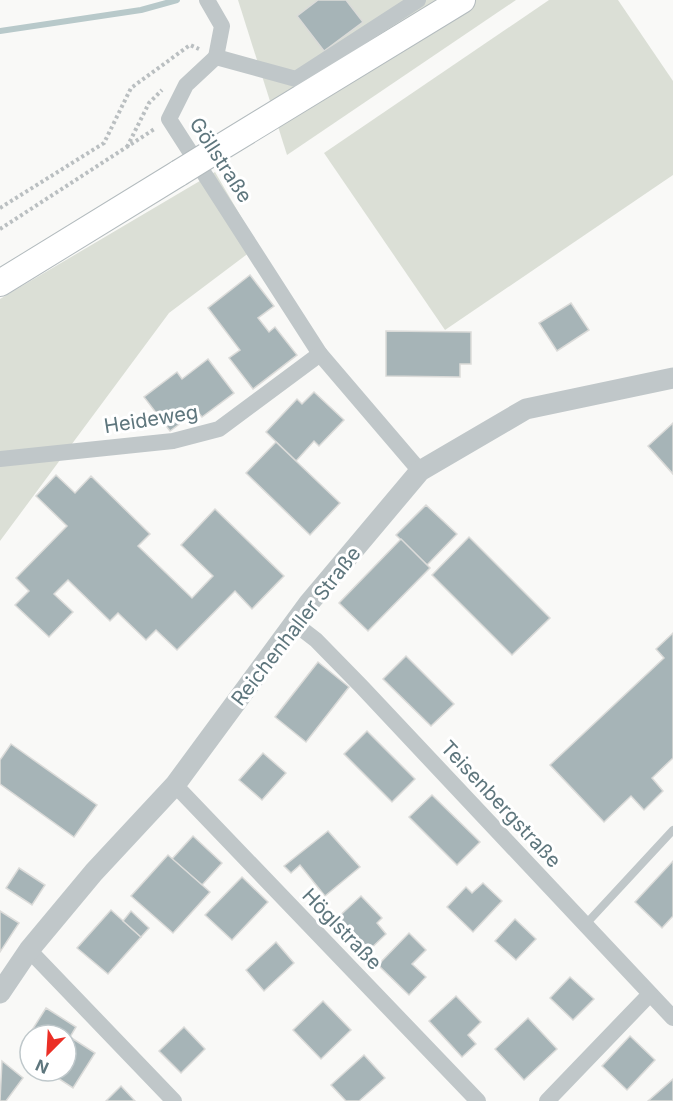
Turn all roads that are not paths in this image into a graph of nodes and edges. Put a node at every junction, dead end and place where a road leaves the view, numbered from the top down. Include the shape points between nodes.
1 (418, 0) edge
2 (462, 0) edge
3 (209, 4) edge
4 (216, 57) junction
5 (0, 283) edge
6 (320, 354) junction
7 (673, 378) edge
8 (0, 459) edge
9 (420, 471) junction
10 (294, 623) junction
11 (175, 785) junction
12 (673, 830) edge
13 (585, 925) junction
14 (29, 950) junction
15 (0, 993) edge
16 (650, 994) junction
17 (673, 1018) edge
18 (174, 1101) edge
19 (478, 1101) edge
20 (547, 1101) edge

1 - 4 street via 296,78
2 - 5 main road, bridge
3 - 4 street via 222,26
4 - 6 street, Göllstraße via 186,85 170,119
6 - 8 street, Heideweg via 219,429 173,441
6 - 9 street, Göllstraße
7 - 9 street, Reichenhaller Straße via 526,409
9 - 10 street, Reichenhaller Straße
10 - 11 street, Reichenhaller Straße
10 - 13 street, Teisenbergstraße via 361,686
11 - 14 street, Reichenhaller Straße via 94,872
11 - 19 street, Höglstraße
12 - 13 lane
13 - 16 street, Teisenbergstraße
14 - 15 street, Reichenhaller Straße
14 - 18 street
16 - 17 street, Teisenbergstraße
16 - 20 street

